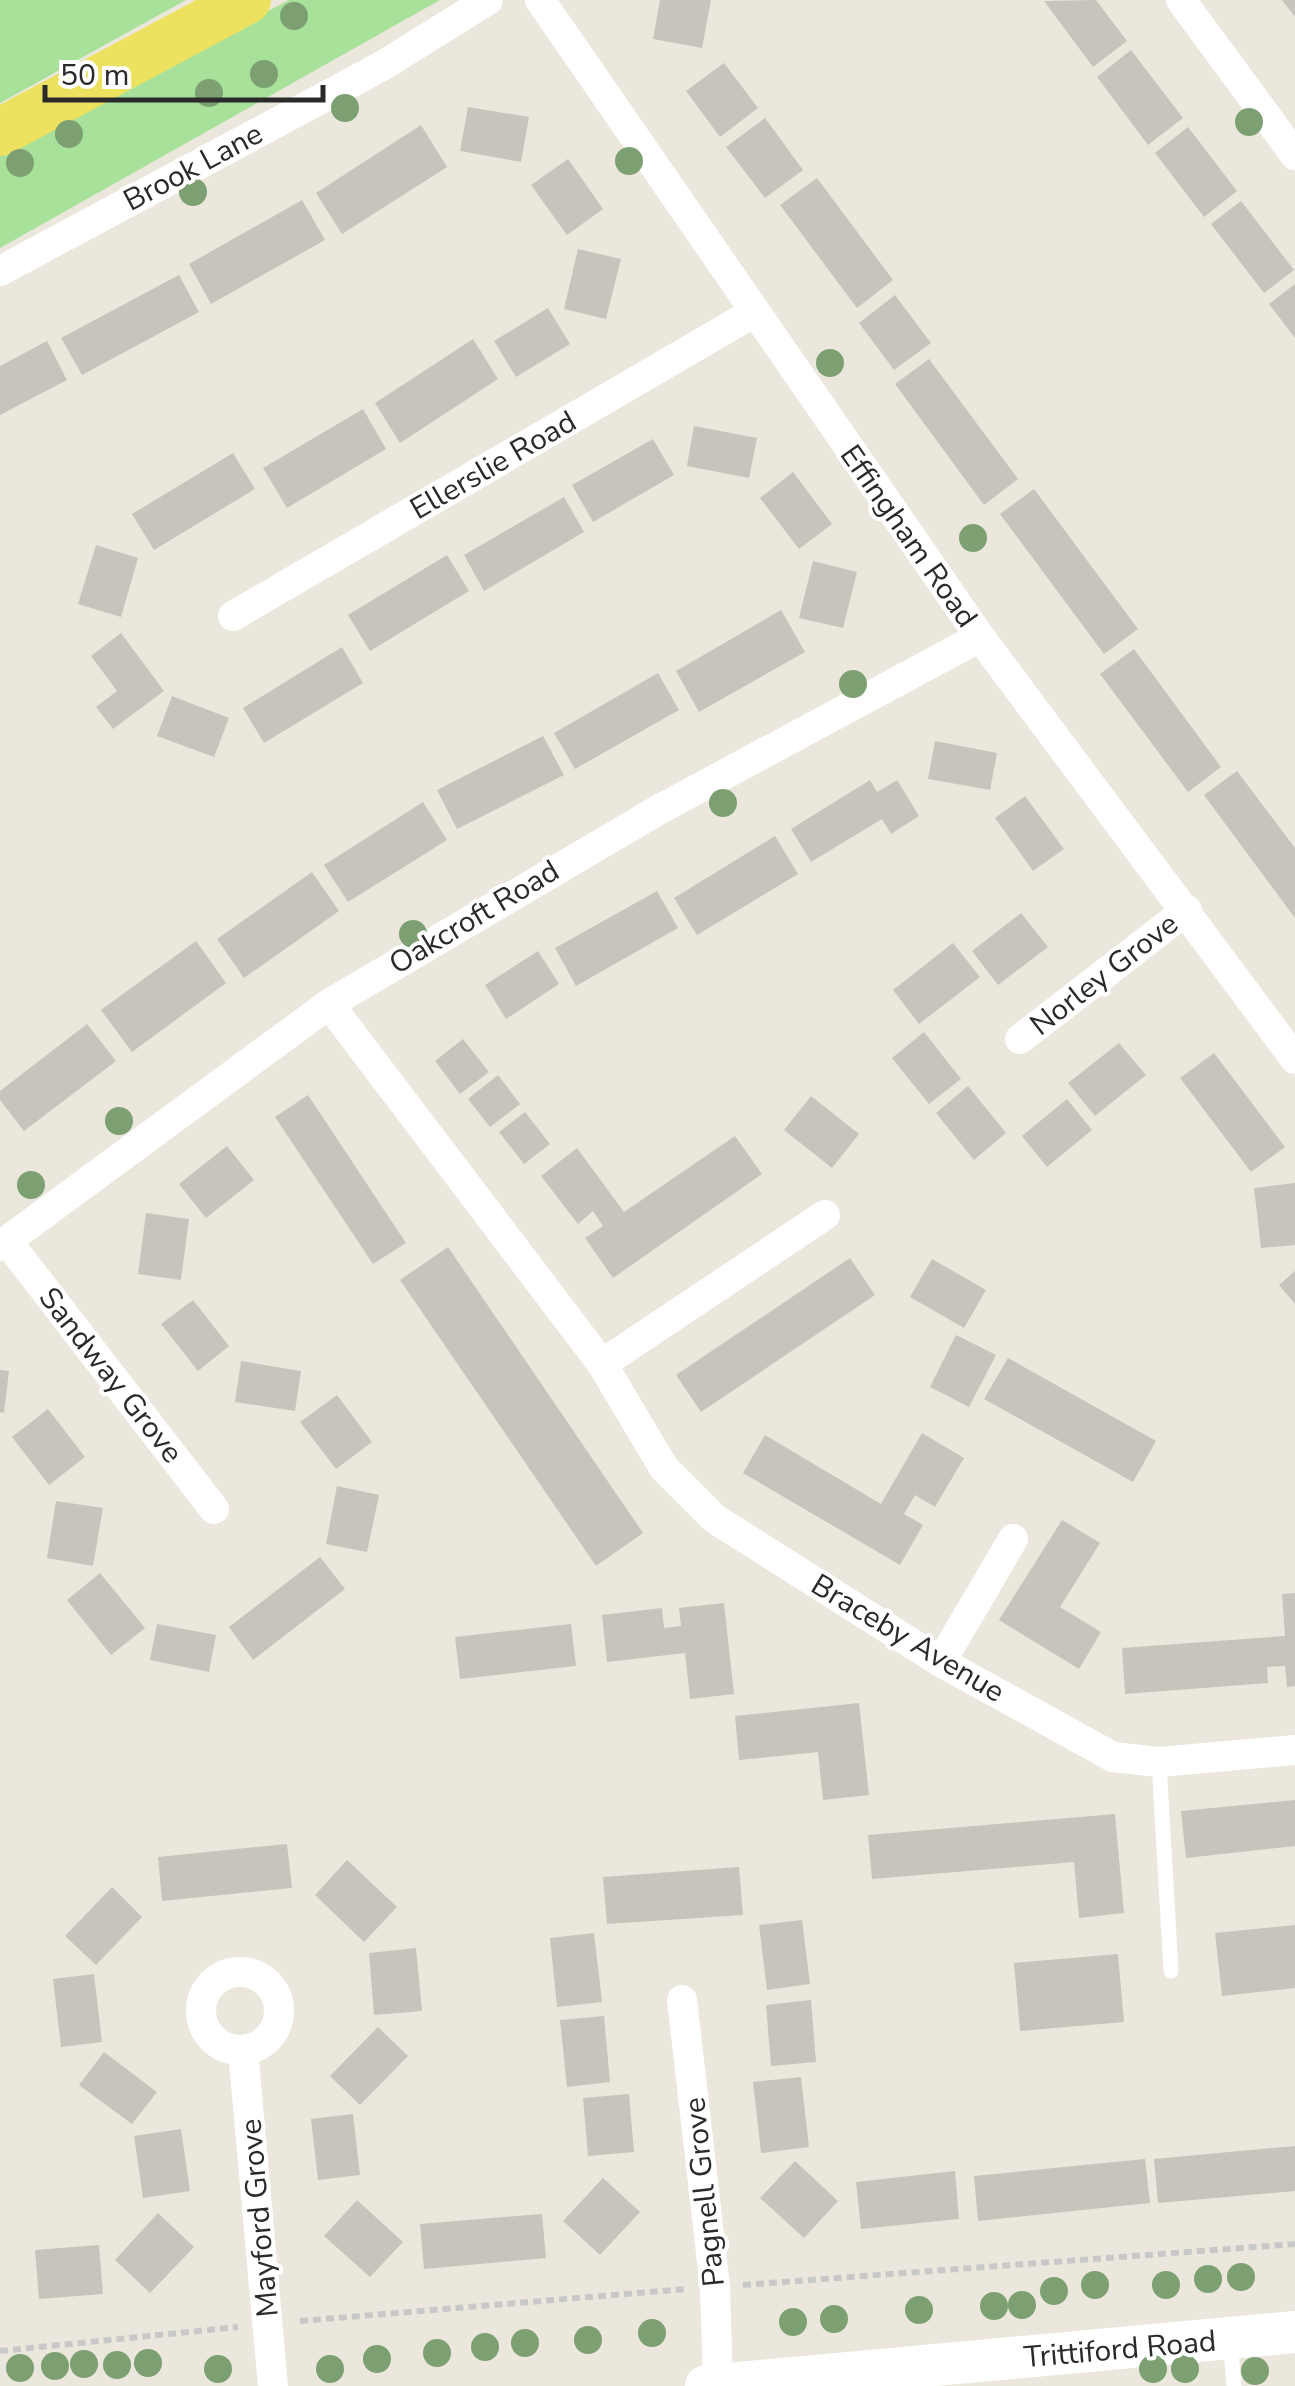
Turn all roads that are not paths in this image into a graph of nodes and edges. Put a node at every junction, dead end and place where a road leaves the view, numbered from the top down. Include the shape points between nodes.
1 (247, 0) edge
2 (488, 0) edge
3 (540, 0) edge
4 (1181, 0) edge
5 (0, 132) edge
6 (1295, 155) edge
7 (0, 271) edge
8 (753, 313) junction
9 (233, 616) dead end
10 (980, 637) junction
11 (1187, 910) junction
12 (328, 1004) junction
13 (1020, 1039) dead end
14 (1295, 1059) edge
15 (825, 1215) dead end
16 (4, 1244) edge
17 (602, 1364) junction
18 (214, 1508) dead end
19 (1013, 1539) dead end
20 (941, 1662) junction
21 (1295, 1750) edge
22 (1159, 1762) junction
23 (1170, 1971) dead end
24 (682, 2000) dead end
25 (243, 2050) dead end
26 (1295, 2332) edge
27 (1230, 2338) junction
28 (945, 2376) edge
29 (718, 2385) edge
30 (273, 2386) edge
31 (706, 2386) edge
32 (1234, 2386) edge

1 - 5 main road
2 - 7 street, Brook Lane via 382,66
3 - 8 street, Effingham Road
4 - 6 street
8 - 9 street, Ellerslie Road
8 - 10 street, Effingham Road
10 - 11 street, Effingham Road
10 - 12 street, Oakcroft Road via 644,818
11 - 13 street, Norley Grove
11 - 14 street, Effingham Road
12 - 16 street, Oakcroft Road
12 - 17 street, Braceby Avenue
15 - 17 street
16 - 18 street, Sandway Grove
17 - 20 street, Braceby Avenue via 664,1468 715,1519
19 - 20 street
20 - 22 street, Braceby Avenue via 1113,1757
21 - 22 street, Braceby Avenue
22 - 23 lane
24 - 29 street, Pagnell Grove via 715,2287
25 - 30 street, Mayford Grove
26 - 27 street, Trittiford Road
27 - 28 street, Trittiford Road
27 - 32 lane
28 - 29 street, Trittiford Road
29 - 31 street, Trittiford Road

